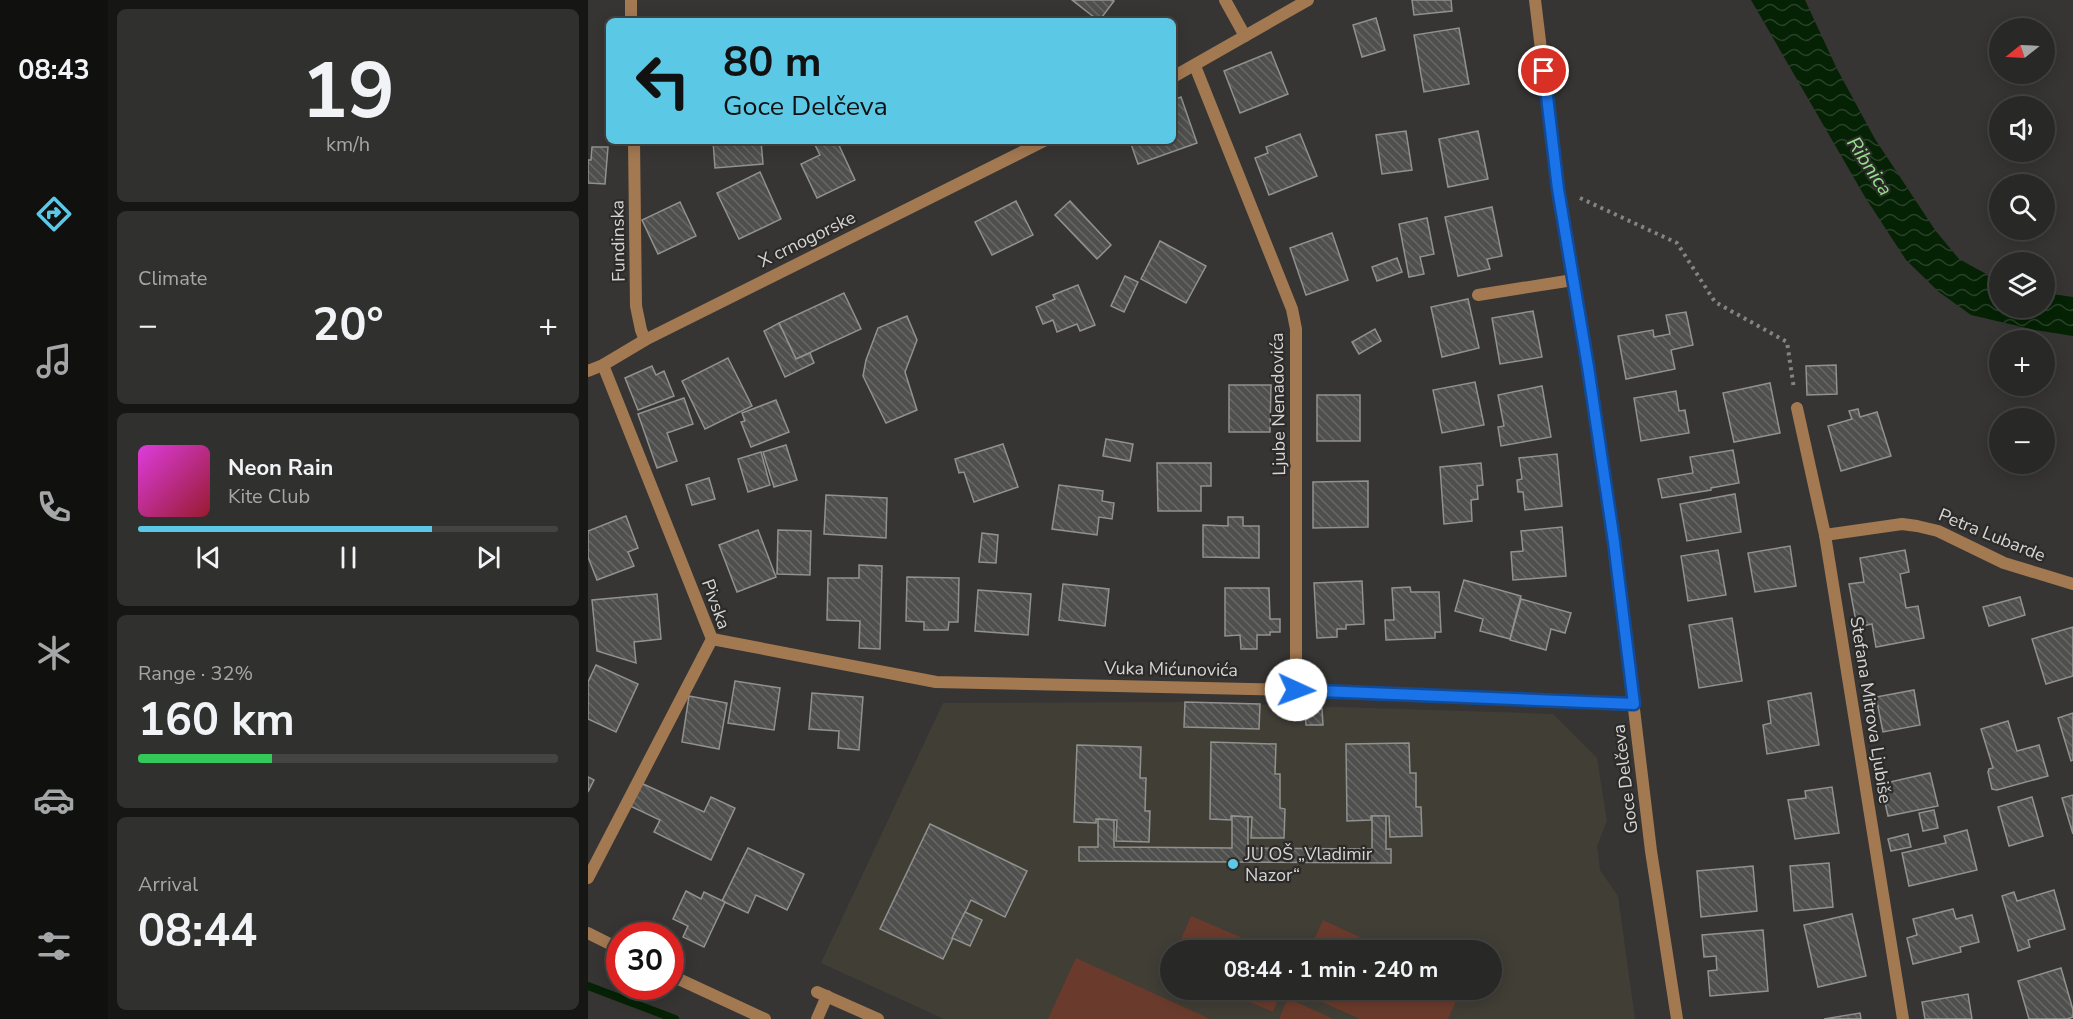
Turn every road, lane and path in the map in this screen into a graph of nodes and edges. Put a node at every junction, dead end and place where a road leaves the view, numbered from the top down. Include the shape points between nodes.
1 (631, 0) edge
2 (1225, 0) edge
3 (1308, 0) edge
4 (1535, 0) edge
5 (632, 18) edge
6 (1245, 36) junction
7 (1195, 66) junction
8 (1176, 76) edge
9 (634, 144) edge
10 (1038, 144) edge
11 (1558, 189) junction
12 (1573, 280) junction
13 (1478, 295) dead end
14 (645, 340) junction
15 (603, 365) junction
16 (588, 371) edge
17 (1797, 408) joint
18 (1825, 535) junction
19 (2073, 584) edge
20 (712, 639) junction
21 (1296, 690) junction
22 (1634, 704) junction
23 (588, 878) edge
24 (588, 933) edge
25 (606, 942) edge
26 (684, 981) edge
27 (765, 1019) edge
28 (817, 1019) edge
29 (878, 1019) edge
30 (1677, 1019) edge
31 (1903, 1019) edge

1 - 5 street
2 - 6 street
3 - 6 street
4 - 11 street, Goce Delčeva
6 - 7 street
7 - 8 street
7 - 21 street, Ljube Nenadovića via 1292,309 1296,329
9 - 14 street, Fundinska via 636,306
10 - 14 street, X crnogorske
11 - 12 street, Goce Delčeva
11 - 17 path via 1677,243 1715,302 1787,342
12 - 13 street
12 - 22 street, Goce Delčeva via 1612,530
14 - 15 street, X crnogorske
15 - 16 street, X crnogorske
15 - 20 street, Pivska
17 - 18 street, Stefana Mitrova Ljubiše
18 - 19 street, Petra Lubarde via 1902,524 1917,526 1938,531 2004,563
18 - 31 street, Stefana Mitrova Ljubiše
20 - 21 street, Vuka Mićunovića via 936,682
20 - 23 street, Pivska
21 - 22 street, Vuka Mićunovića
22 - 30 street, Goce Delčeva
24 - 25 street
26 - 27 street
28 - 29 street via 822,994

